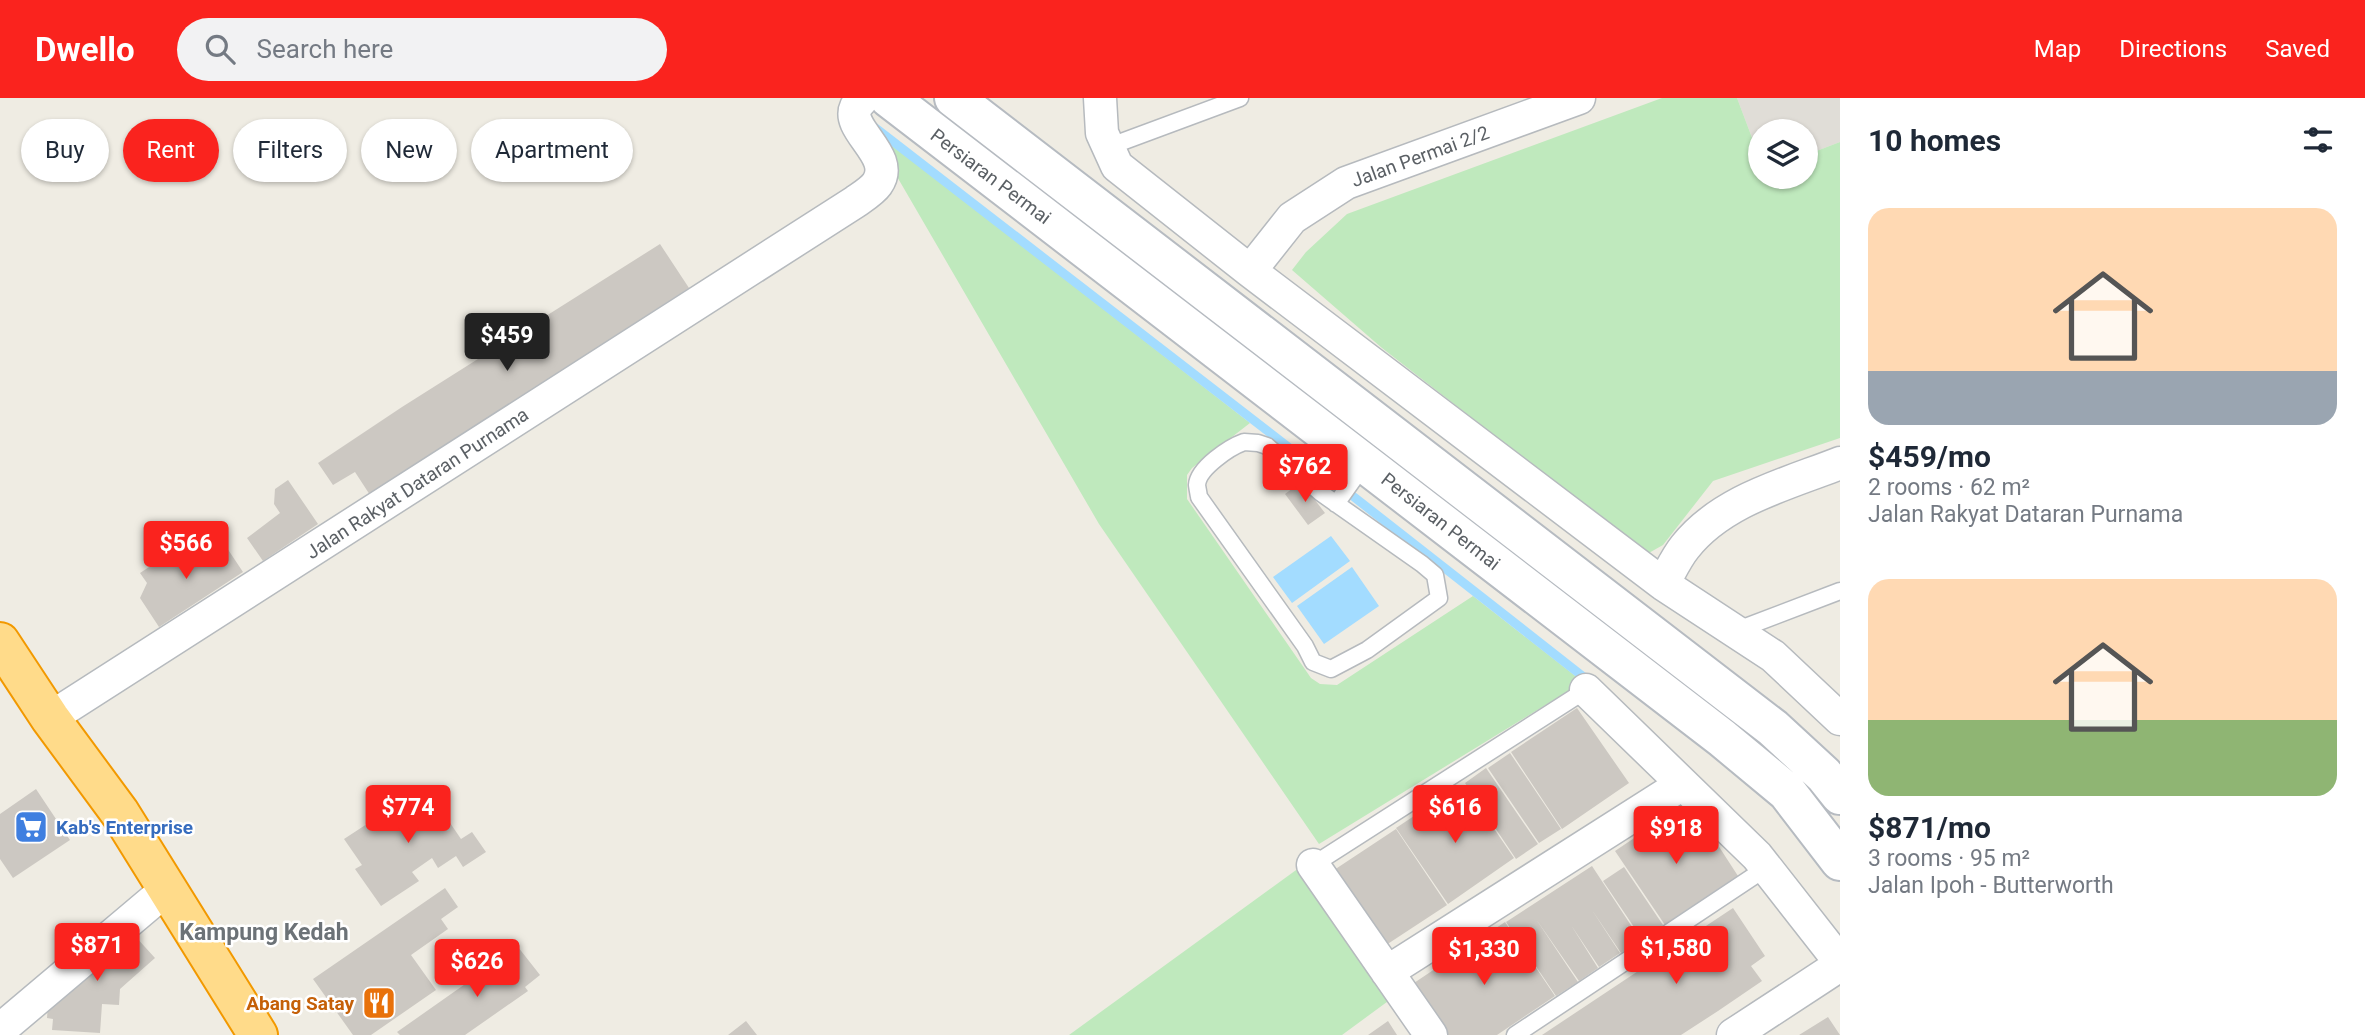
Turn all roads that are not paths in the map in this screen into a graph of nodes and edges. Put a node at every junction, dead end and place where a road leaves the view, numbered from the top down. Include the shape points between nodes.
1 (863, 98) edge
2 (1100, 98) edge
3 (1240, 98) edge
4 (1578, 98) edge
5 (964, 101) edge
6 (906, 103) edge
7 (942, 138) junction
8 (1108, 147) junction
9 (1250, 271) junction
10 (1365, 463) junction
11 (1840, 463) edge
12 (1336, 504) junction
13 (1663, 584) junction
14 (1840, 592) edge
15 (1735, 631) junction
16 (0, 642) edge
17 (1586, 690) joint
18 (50, 718) junction
19 (1840, 719) edge
20 (1681, 785) junction
21 (1840, 796) edge
22 (1840, 862) edge
23 (1312, 865) joint
24 (1766, 868) junction
25 (167, 889) junction
26 (1840, 964) edge
27 (1387, 972) junction
28 (0, 1030) edge
29 (258, 1035) edge
30 (1431, 1035) edge
31 (1514, 1035) edge
32 (1733, 1035) edge

1 - 18 street, Jalan Rakyat Dataran Purnama via 855,108 855,118 883,171 877,185 855,202 728,274
2 - 8 street via 1102,133
3 - 8 lane
4 - 9 street, Jalan Permai 2/2 via 1346,183 1292,218
5 - 7 street
5 - 21 street, Persiaran Permai via 1773,728
6 - 7 street, Persiaran Permai
7 - 10 street, Persiaran Permai
8 - 9 street via 1117,166
9 - 13 street
10 - 12 lane
10 - 22 street, Persiaran Permai via 1723,738 1787,792
11 - 13 street via 1744,501 1710,521 1685,547
12 - 12 lane via 1258,443 1233,446 1205,468 1196,485 1199,497 1313,662 1331,669 1367,650 1439,598 1435,575
13 - 15 street
14 - 15 lane
15 - 19 street via 1773,656
16 - 18 highway
17 - 20 street
17 - 23 lane
18 - 25 highway via 120,813
20 - 24 street
20 - 27 street
23 - 27 street
24 - 26 street
24 - 31 lane
25 - 28 street
25 - 29 highway
26 - 32 street
27 - 30 street

